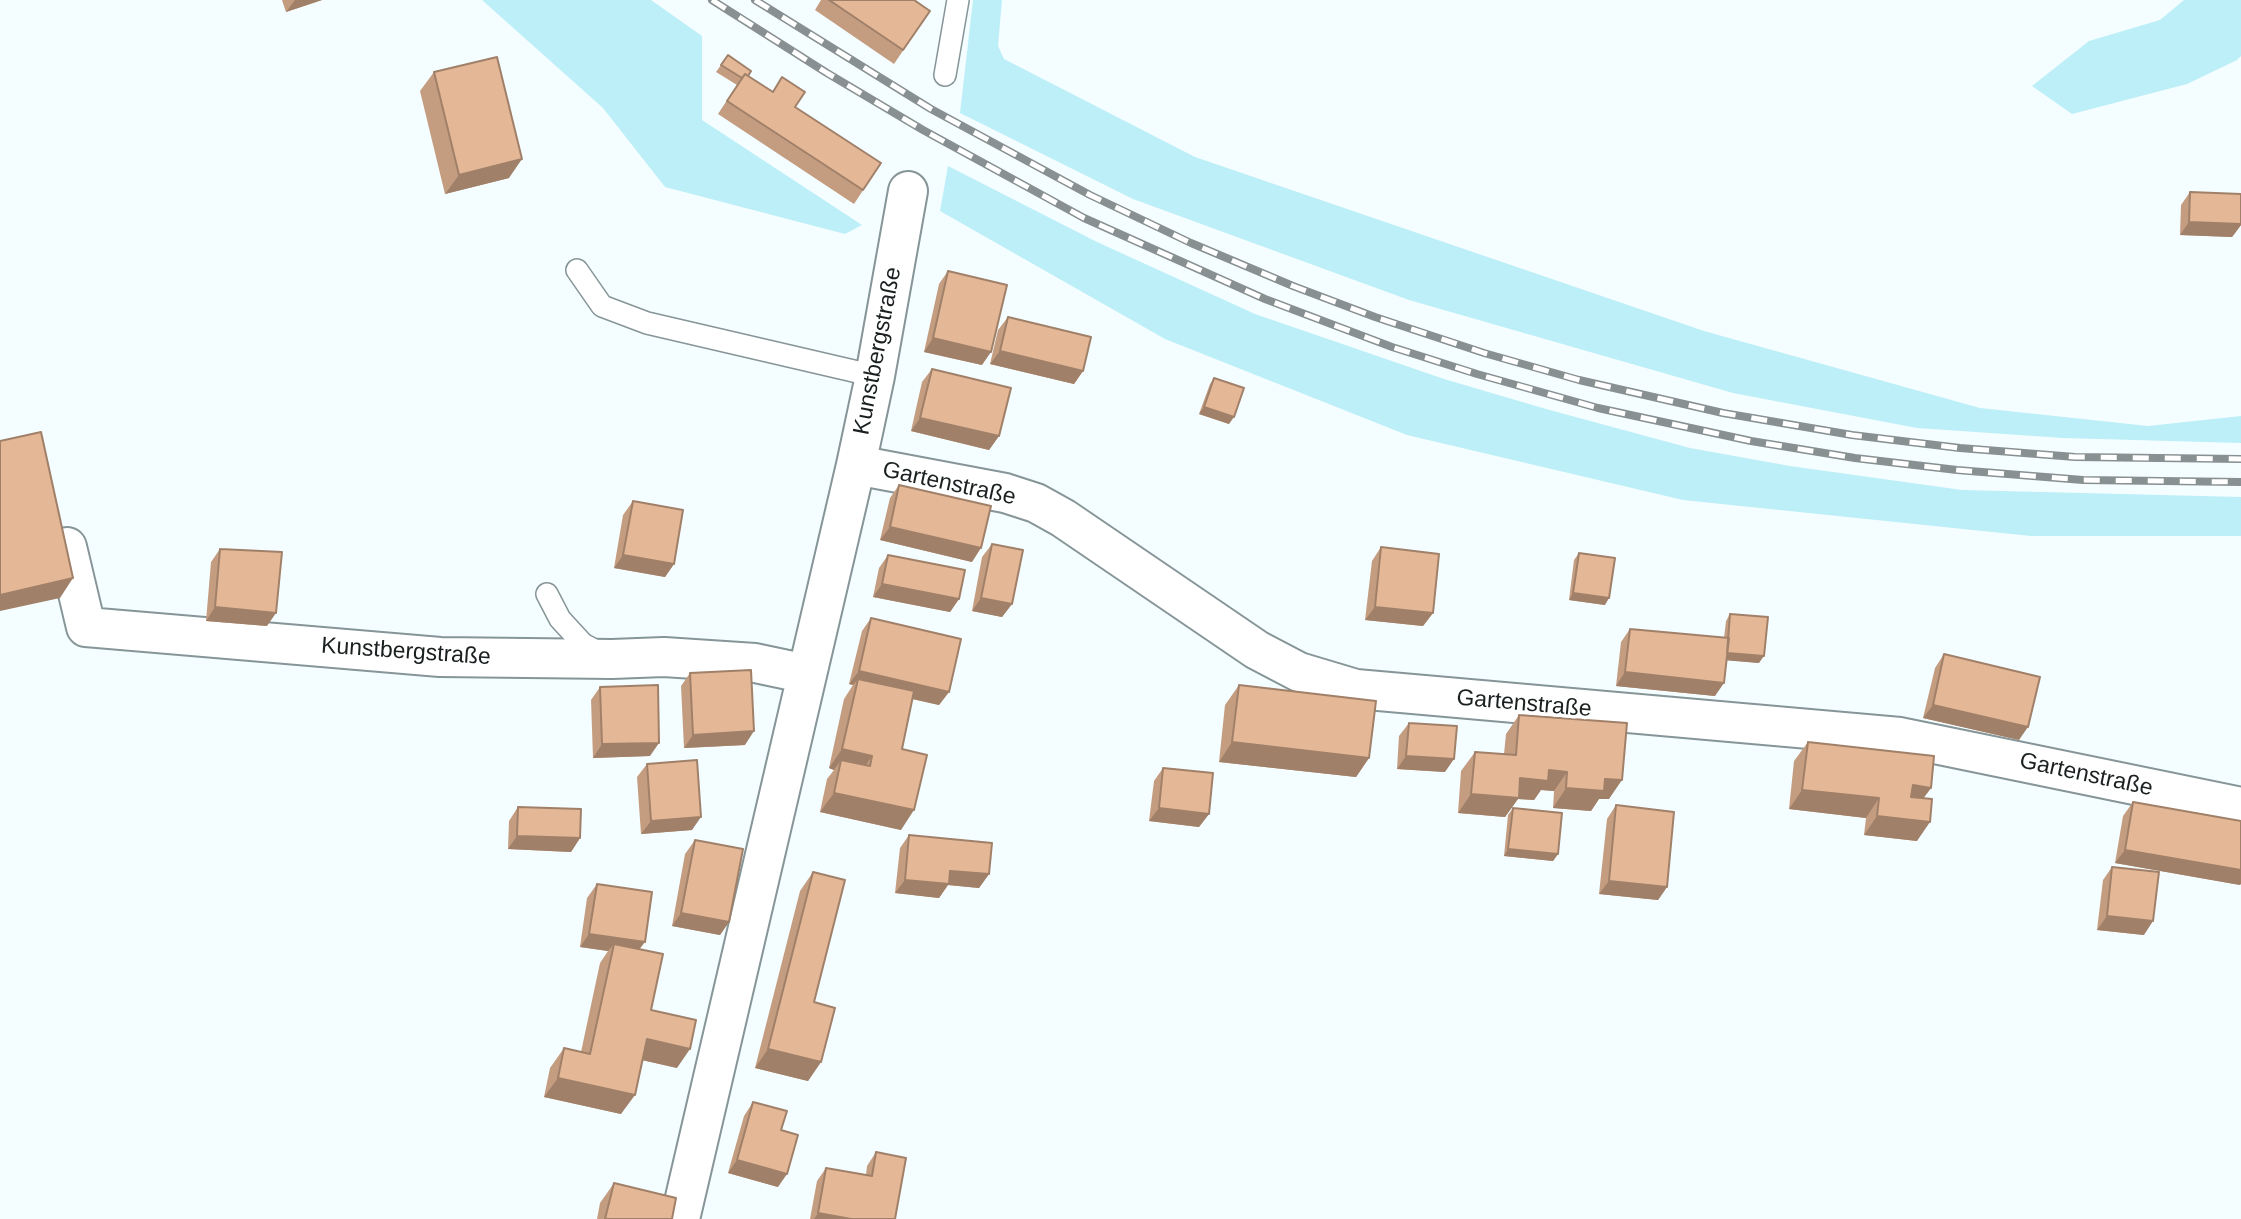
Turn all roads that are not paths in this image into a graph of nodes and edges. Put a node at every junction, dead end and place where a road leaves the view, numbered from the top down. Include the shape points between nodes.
1 (958, 0) edge
2 (945, 75) dead end
3 (908, 191) dead end
4 (577, 270) dead end
5 (875, 376) junction
6 (856, 465) junction
7 (67, 547) edge
8 (547, 594) dead end
9 (612, 659) junction
10 (807, 674) junction
11 (2241, 807) edge
12 (680, 1219) edge

1 - 2 lane
3 - 5 street, Kunstbergstraße
4 - 5 lane via 602,306 647,323
5 - 6 street, Kunstbergstraße
6 - 10 street, Kunstbergstraße
6 - 11 street, Gartenstraße via 1036,503 1257,650 1299,672 1356,689 1900,737
7 - 9 street, Kunstbergstraße via 86,627 440,657
8 - 9 lane via 560,619 583,644
9 - 10 street, Kunstbergstraße via 742,662
10 - 12 street, Kunstbergstraße

